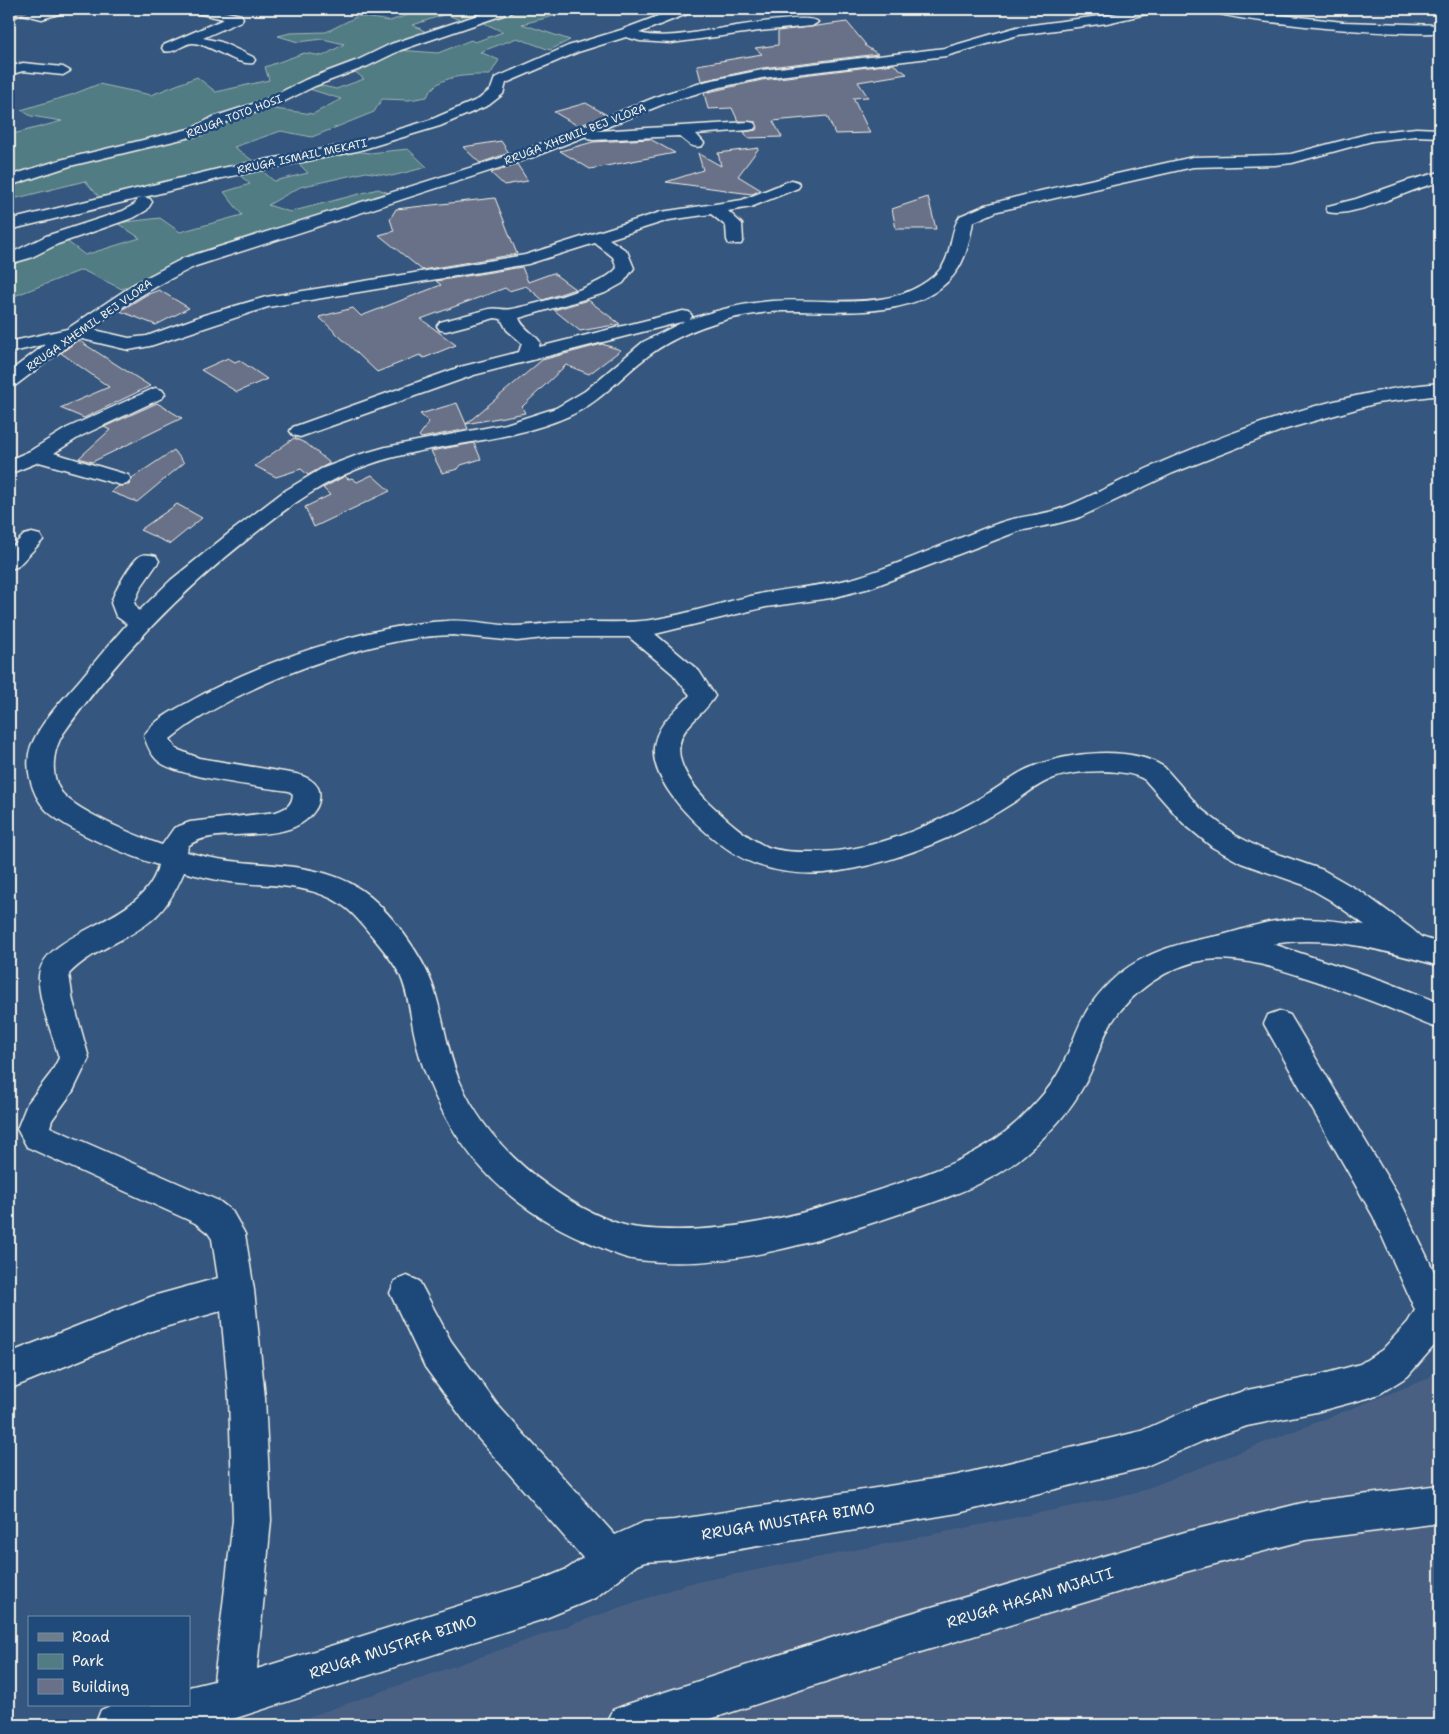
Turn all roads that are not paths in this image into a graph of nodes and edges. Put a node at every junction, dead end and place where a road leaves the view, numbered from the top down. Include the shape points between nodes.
1 (23, 9) edge
2 (61, 9) edge
3 (196, 9) edge
4 (508, 9) edge
5 (688, 9) edge
6 (1151, 9) edge
7 (1217, 9) edge
8 (9, 15) edge
9 (812, 22) dead end
10 (1440, 29) edge
11 (626, 34) junction
12 (192, 39) junction
13 (170, 48) dead end
14 (248, 60) dead end
15 (9, 71) edge
16 (63, 71) dead end
17 (750, 126) dead end
18 (684, 131) junction
19 (1440, 133) edge
20 (571, 137) junction
21 (697, 143) dead end
22 (1440, 176) edge
23 (9, 181) edge
24 (792, 185) dead end
25 (143, 194) junction
26 (715, 209) junction
27 (1334, 209) dead end
28 (9, 225) edge
29 (598, 238) junction
30 (735, 240) dead end
31 (9, 259) edge
32 (784, 306) junction
33 (512, 315) junction
34 (446, 326) dead end
35 (77, 332) junction
36 (9, 348) edge
37 (528, 354) junction
38 (9, 382) edge
39 (1440, 389) edge
40 (155, 394) dead end
41 (300, 431) dead end
42 (37, 455) junction
43 (9, 468) edge
44 (121, 479) dead end
45 (32, 540) dead end
46 (148, 561) dead end
47 (9, 562) edge
48 (143, 622) junction
49 (634, 629) junction
50 (171, 857) junction
51 (1411, 946) junction
52 (1206, 949) junction
53 (1440, 954) edge
54 (1440, 1017) edge
55 (1279, 1024) dead end
56 (237, 1290) junction
57 (407, 1293) dead end
58 (1437, 1306) edge
59 (9, 1371) edge
60 (1440, 1504) edge
61 (612, 1561) junction
62 (234, 1698) junction
63 (116, 1725) edge
64 (628, 1725) edge

1 - 2 street via 42,15
1 - 8 main road
3 - 12 street via 236,18
4 - 23 street, RRUGA TOTO HOSI via 396,47 198,131 65,163
5 - 11 street, RRUGA ISMAIL MEKATI
6 - 20 street, RRUGA XHEMIL BEJ VLORA via 1107,19 1017,31 946,52 736,78 666,98
7 - 10 street via 1244,15 1386,30
9 - 11 street via 669,40 641,40
11 - 25 street, RRUGA ISMAIL MEKATI via 579,47 516,73 500,81 494,96 435,122 352,148 222,174
12 - 13 street
12 - 14 street via 216,45
15 - 16 street via 23,67
17 - 18 street
18 - 20 street
18 - 21 street
19 - 32 street via 1371,136 1275,160 1193,162 992,208 966,219 954,265 917,293 885,304
20 - 35 street, RRUGA XHEMIL BEJ VLORA via 498,164 190,262 137,288
22 - 27 street via 1420,180 1361,205
24 - 26 street via 745,204
25 - 28 street, RRUGA ISMAIL MEKATI
25 - 31 street via 141,207 129,214 52,240
26 - 29 street via 667,215
26 - 30 street via 734,224
29 - 33 street via 625,260 627,268 623,275 600,290
29 - 35 street via 528,259 266,302 150,341 129,344
32 - 37 street via 755,300 742,301
32 - 48 street via 732,312 677,329 633,359 591,397 546,419 377,455 327,474 299,490 242,533 199,568
33 - 34 street via 494,313
33 - 37 street via 513,326 531,342
35 - 36 street
35 - 38 street, RRUGA XHEMIL BEJ VLORA
37 - 41 street via 467,371
39 - 49 street via 1380,396 1313,414 1218,446 1067,514 1014,525 837,590 766,600 665,625
40 - 42 street via 74,432
42 - 43 street
42 - 44 street
45 - 47 street
46 - 48 street via 122,605 130,618
48 - 50 street via 62,719 46,742 40,763 43,780 54,802 121,840
49 - 50 street via 517,633 447,628 412,632 362,643 303,662 195,708 157,736 167,754 195,766 296,783 306,790 308,800 303,810 288,819 190,832 177,840
49 - 51 street via 687,674 703,696 697,706 678,720 668,738 666,760 674,784 728,836 763,857 792,863 824,863 870,854 958,822 1040,773 1070,765 1139,765 1165,783 1191,816 1221,840 1254,857 1300,871 1331,887
50 - 52 street via 215,869 325,884 350,895 412,967 432,1048 447,1092 500,1168 544,1205 582,1225 633,1243 700,1245 743,1242 793,1231 930,1188 986,1164 1017,1143 1065,1092 1096,1021 1125,985 1177,956
50 - 56 street via 171,870 145,910 64,959 54,973 74,1058 62,1082 38,1114 33,1128 38,1136 207,1212 220,1222 228,1234
51 - 52 street via 1344,934 1296,930
51 - 53 street
52 - 54 street via 1242,950 1286,960 1380,991
55 - 58 street via 1384,1205
56 - 59 street via 153,1313
56 - 62 street via 247,1398 252,1520
57 - 61 street via 438,1354 483,1416
58 - 61 street, RRUGA MUSTAFA BIMO via 1421,1334 1395,1363 1368,1380 1247,1408 1199,1424 1142,1449 958,1494 674,1540 644,1542 623,1551
60 - 64 street, RRUGA HASAN MJALTI via 1306,1521 1185,1552 871,1646
61 - 62 street, RRUGA MUSTAFA BIMO via 581,1584 541,1600
62 - 63 street, RRUGA MUSTAFA BIMO

